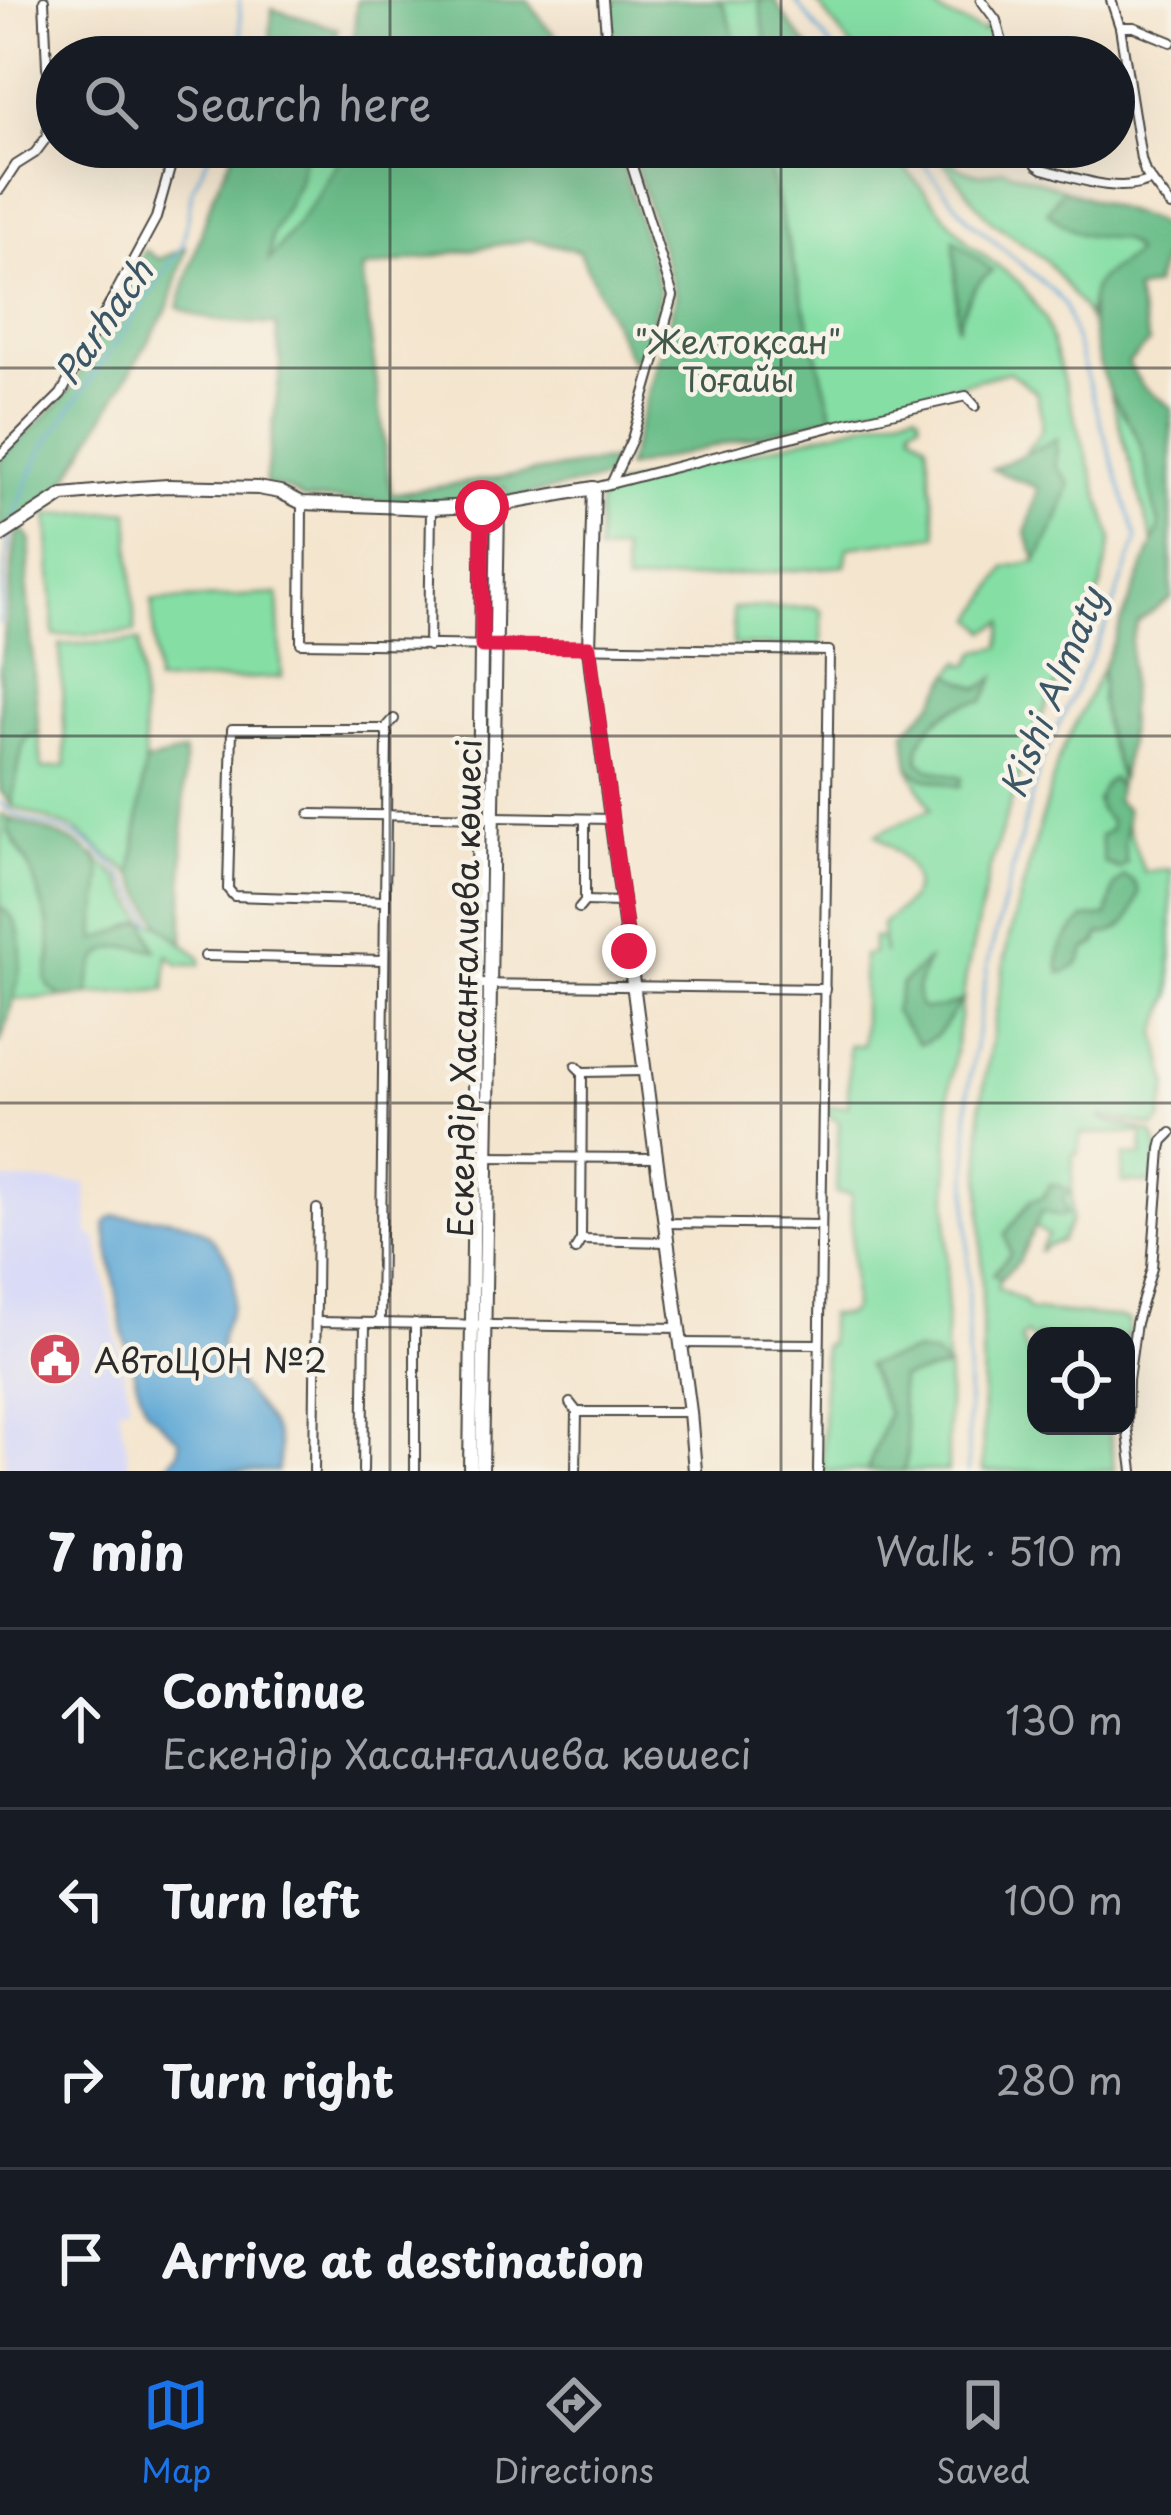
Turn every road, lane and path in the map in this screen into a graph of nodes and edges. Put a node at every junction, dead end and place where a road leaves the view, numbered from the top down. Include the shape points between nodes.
1 (44, 0) edge
2 (603, 0) edge
3 (981, 0) edge
4 (1111, 0) edge
5 (1120, 27) junction
6 (45, 36) edge
7 (606, 36) edge
8 (1000, 36) edge
9 (1121, 36) edge
10 (1171, 42) edge
11 (1135, 121) edge
12 (36, 152) edge
13 (170, 168) edge
14 (633, 168) edge
15 (1045, 168) edge
16 (1151, 180) junction
17 (0, 189) edge
18 (1171, 206) edge
19 (975, 406) dead end
20 (0, 455) edge
21 (611, 482) junction
22 (594, 488) junction
23 (302, 503) junction
24 (498, 506) junction
25 (482, 507) junction
26 (430, 508) junction
27 (0, 536) edge
28 (429, 646) junction
29 (489, 646) junction
30 (589, 647) junction
31 (394, 719) dead end
32 (385, 729) junction
33 (310, 814) dead end
34 (386, 815) junction
35 (486, 816) junction
36 (585, 819) junction
37 (611, 819) junction
38 (385, 901) junction
39 (623, 902) junction
40 (205, 956) dead end
41 (384, 960) junction
42 (484, 984) junction
43 (634, 986) junction
44 (825, 989) junction
45 (645, 1071) junction
46 (1171, 1132) edge
47 (481, 1157) junction
48 (582, 1157) junction
49 (656, 1158) junction
50 (317, 1209) dead end
51 (664, 1223) junction
52 (821, 1225) junction
53 (580, 1240) junction
54 (667, 1242) junction
55 (575, 1250) dead end
56 (317, 1322) junction
57 (365, 1322) junction
58 (380, 1323) junction
59 (415, 1323) junction
60 (478, 1323) junction
61 (679, 1336) junction
62 (819, 1344) junction
63 (689, 1412) junction
64 (314, 1471) edge
65 (363, 1471) edge
66 (415, 1471) edge
67 (470, 1471) edge
68 (482, 1471) edge
69 (576, 1471) edge
70 (695, 1471) edge
71 (818, 1471) edge
72 (1133, 1471) edge

1 - 6 street
2 - 7 street
3 - 8 street
4 - 5 street
5 - 9 street
5 - 10 street
11 - 16 street
12 - 17 street
13 - 20 street via 156,218 62,394
14 - 21 street via 673,296 632,439
15 - 16 street via 1117,186
16 - 18 street
19 - 21 street via 966,396
21 - 22 street
22 - 24 street
22 - 30 street
23 - 26 street
23 - 27 street via 258,488 63,495
23 - 28 street via 301,643
24 - 25 street
24 - 29 street, Ескендір Хасанғалиева көшесі
25 - 26 street
25 - 29 street, Ескендір Хасанғалиева көшесі
26 - 28 street
28 - 29 street
29 - 30 street
29 - 35 street, Ескендір Хасанғалиева көшесі
30 - 37 street
30 - 44 street via 829,651
31 - 32 street
32 - 34 street
32 - 38 street via 232,729 228,889 234,896
33 - 34 street
34 - 35 street
34 - 38 street
35 - 36 street
35 - 42 street, Ескендір Хасанғалиева көшесі
36 - 37 street
36 - 39 street via 582,904
37 - 39 street
38 - 41 street
39 - 43 street
40 - 41 street
41 - 58 street
42 - 43 street
42 - 47 street, Ескендір Хасанғалиева көшесі
43 - 44 street
43 - 45 street
44 - 52 street
45 - 48 street via 579,1070
45 - 49 street
46 - 72 street via 1161,1149 1152,1268 1130,1358
47 - 48 street
47 - 60 street, Ескендір Хасанғалиева көшесі
48 - 49 street
48 - 53 street
49 - 51 street
50 - 56 street
51 - 52 street
51 - 54 street
52 - 62 street
53 - 54 street
53 - 55 street
54 - 61 street
56 - 57 street
56 - 64 street
57 - 58 street
57 - 65 street
58 - 59 street
59 - 60 street
59 - 66 street
60 - 61 street
60 - 67 street, Ескендір Хасанғалиева көшесі
60 - 68 street, Ескендір Хасанғалиева көшесі
61 - 62 street
61 - 63 street
62 - 71 street
63 - 69 street via 574,1407
63 - 70 street

